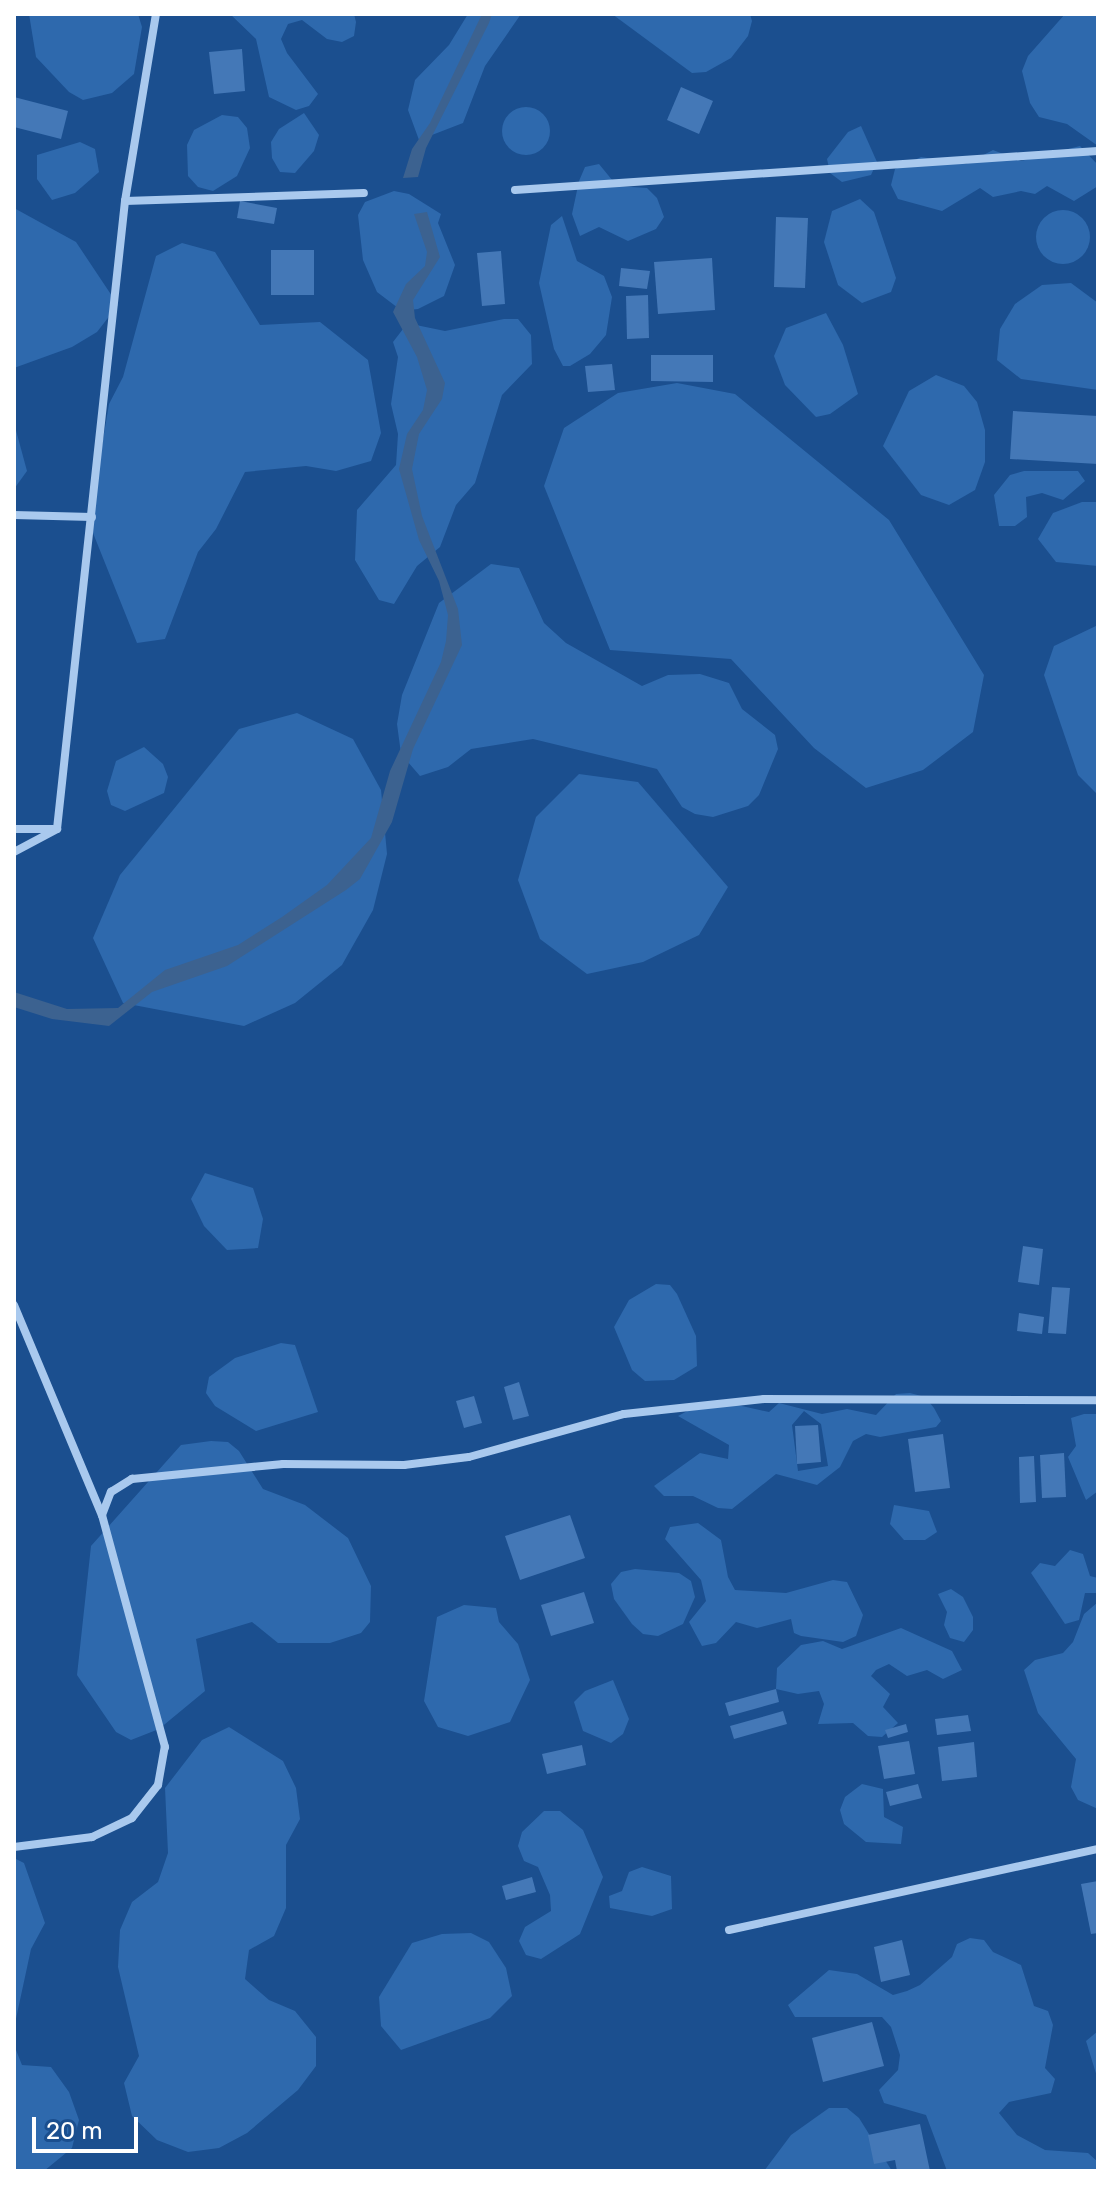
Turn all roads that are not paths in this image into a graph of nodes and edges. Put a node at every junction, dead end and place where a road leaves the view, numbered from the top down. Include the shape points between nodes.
1 (156, 14) edge
2 (1098, 151) edge
3 (515, 190) dead end
4 (364, 193) dead end
5 (125, 201) junction
6 (14, 515) edge
7 (92, 517) junction
8 (14, 829) edge
9 (57, 829) junction
10 (14, 852) edge
11 (14, 1305) edge
12 (1098, 1400) edge
13 (102, 1515) junction
14 (14, 1847) edge
15 (1098, 1849) edge
16 (729, 1930) dead end

1 - 5 street
2 - 3 street
4 - 5 street
5 - 7 street
6 - 7 street
7 - 9 street
8 - 9 street
9 - 10 street
11 - 13 street
12 - 13 street via 764,1399 624,1414 469,1457 404,1465 283,1464 132,1479 111,1492
13 - 14 street via 165,1747 158,1785 132,1818 92,1837
15 - 16 street

